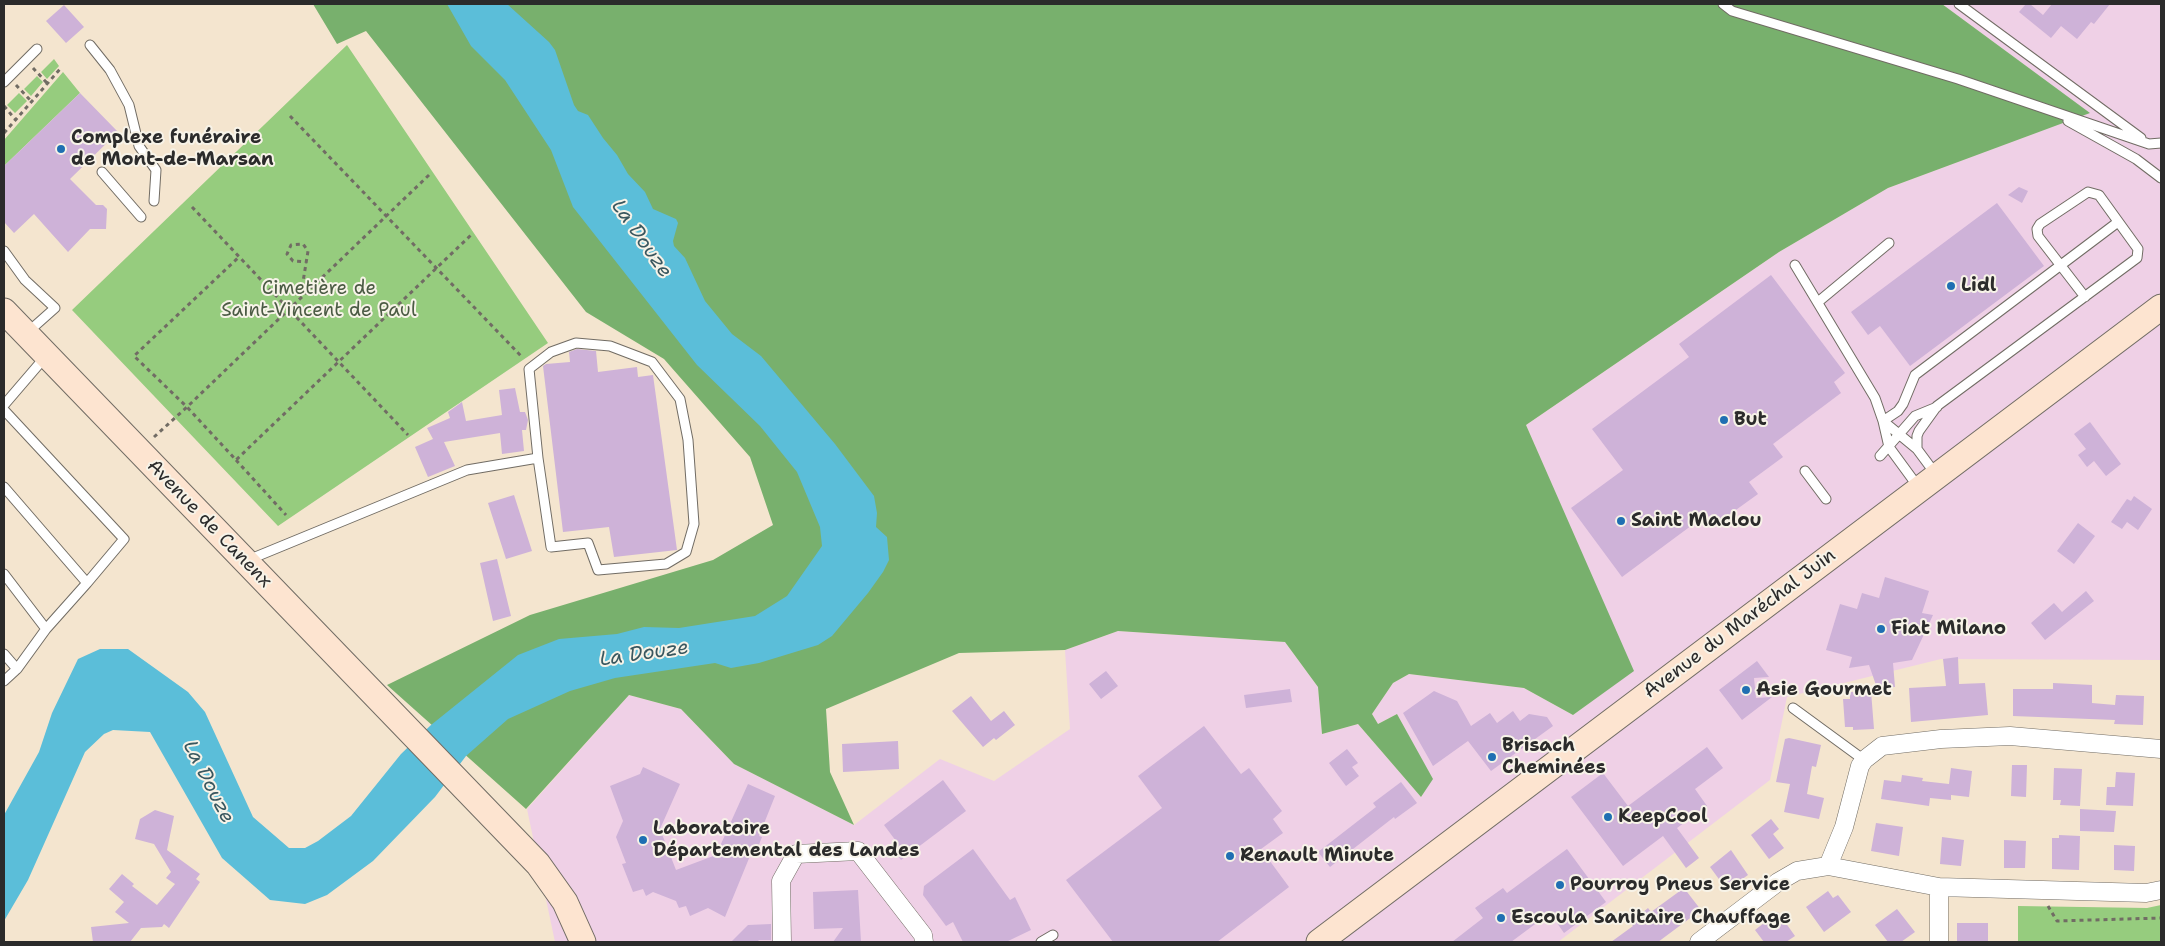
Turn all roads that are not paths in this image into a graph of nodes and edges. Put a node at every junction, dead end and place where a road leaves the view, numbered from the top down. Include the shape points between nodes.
1 (1723, 4) edge
2 (1959, 4) edge
3 (90, 45) dead end
4 (37, 49) dead end
5 (6, 79) edge
6 (2050, 110) junction
7 (2161, 143) edge
8 (2149, 144) junction
9 (102, 172) dead end
10 (2161, 178) edge
11 (154, 201) dead end
12 (141, 217) dead end
13 (2118, 222) junction
14 (1889, 243) dead end
15 (4, 251) edge
16 (2060, 264) junction
17 (1796, 265) dead end
18 (2085, 298) junction
19 (1818, 302) junction
20 (2161, 307) edge
21 (4, 311) edge
22 (26, 334) junction
23 (46, 356) junction
24 (4, 405) edge
25 (1937, 406) junction
26 (4, 410) edge
27 (1883, 421) junction
28 (1900, 434) junction
29 (1889, 447) junction
30 (1917, 449) junction
31 (1880, 456) dead end
32 (538, 458) junction
33 (1805, 471) dead end
34 (1929, 483) junction
35 (4, 487) edge
36 (1826, 499) dead end
37 (246, 561) junction
38 (4, 574) edge
39 (87, 583) junction
40 (46, 629) junction
41 (4, 654) edge
42 (17, 669) junction
43 (4, 681) edge
44 (1793, 708) dead end
45 (2161, 749) edge
46 (1864, 760) junction
47 (1828, 866) junction
48 (1939, 887) junction
49 (2161, 890) edge
50 (1052, 935) dead end
51 (583, 942) edge
52 (782, 942) edge
53 (924, 942) edge
54 (1041, 942) edge
55 (1319, 942) edge
56 (1699, 942) edge
57 (1939, 942) edge

1 - 6 lane via 1732,11
2 - 8 lane
3 - 11 lane via 110,70 129,105 139,146 156,170
4 - 5 lane
6 - 8 lane
6 - 10 lane via 2136,159
7 - 8 lane
9 - 12 lane
13 - 16 lane
13 - 16 lane via 2098,195 2088,192 2040,224 2038,236
13 - 18 lane via 2138,249 2137,258
14 - 19 lane
15 - 22 lane via 25,280 55,308
16 - 18 lane
16 - 27 lane via 1915,375 1903,404
17 - 19 lane
18 - 25 lane
19 - 27 lane via 1875,398
20 - 34 main road, Avenue du Maréchal Juin
21 - 22 main road, Avenue de Canenx
22 - 23 main road, Avenue de Canenx
23 - 24 lane
23 - 37 main road, Avenue de Canenx
25 - 28 lane via 1915,416
25 - 30 lane via 1916,436
26 - 39 lane via 124,539
27 - 28 lane
27 - 29 lane
28 - 29 lane
28 - 30 lane
29 - 31 lane
29 - 34 lane
30 - 34 lane
32 - 32 lane via 529,369 551,352 576,343 610,346 652,362 680,399 688,440 694,524 686,552 666,564 598,570 588,543 550,547
32 - 37 lane via 467,470
33 - 36 lane
34 - 55 main road, Avenue du Maréchal Juin
35 - 39 lane
37 - 51 main road, Avenue de Canenx via 538,864 565,902
38 - 40 lane
39 - 40 lane
40 - 42 lane
41 - 42 lane
42 - 43 lane
44 - 46 lane
45 - 46 street via 2010,736 1889,744
46 - 47 street via 1855,778 1844,826
47 - 48 street
47 - 56 street via 1797,871 1778,882
48 - 49 street via 2146,893
48 - 57 street
50 - 54 lane
52 - 53 street via 781,881 796,854 858,851 923,935

